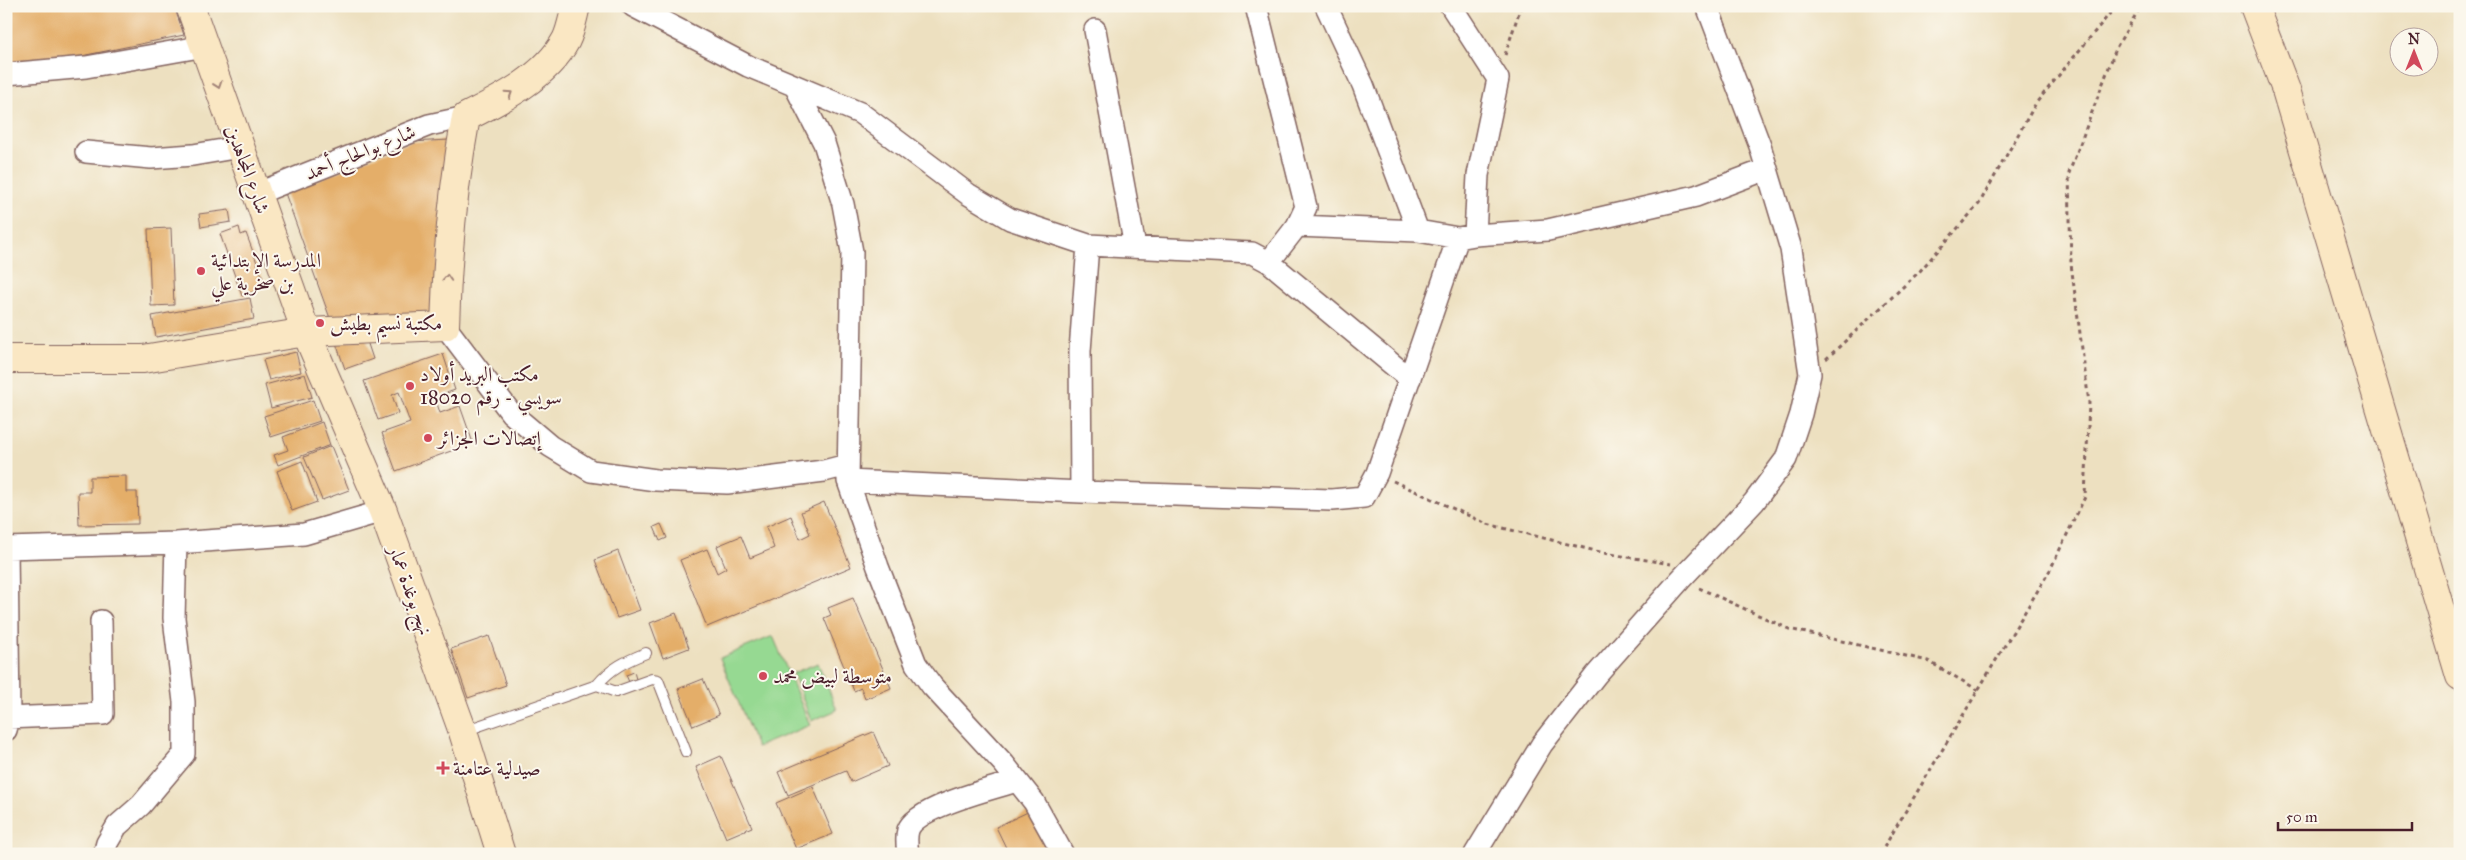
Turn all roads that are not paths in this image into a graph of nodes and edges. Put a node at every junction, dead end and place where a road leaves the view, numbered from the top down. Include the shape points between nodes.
1 (190, 6) edge
2 (576, 6) edge
3 (633, 6) edge
4 (1256, 6) edge
5 (1326, 6) edge
6 (1451, 6) edge
7 (1707, 6) edge
8 (2254, 6) edge
9 (1094, 30) dead end
10 (205, 46) junction
11 (6, 74) edge
12 (796, 88) junction
13 (466, 117) junction
14 (240, 147) junction
15 (86, 152) dead end
16 (1767, 169) junction
17 (256, 194) junction
18 (1297, 226) junction
19 (1418, 231) junction
20 (1466, 236) junction
21 (1088, 245) junction
22 (1135, 247) junction
23 (1270, 262) junction
24 (445, 326) junction
25 (306, 332) junction
26 (6, 359) edge
27 (1410, 380) junction
28 (848, 473) junction
29 (1081, 492) junction
30 (382, 511) junction
31 (176, 543) junction
32 (7, 548) edge
33 (101, 620) dead end
34 (646, 653) dead end
35 (2460, 676) edge
36 (597, 685) junction
37 (7, 722) edge
38 (463, 732) junction
39 (686, 752) dead end
40 (1018, 781) junction
41 (104, 854) edge
42 (501, 854) edge
43 (908, 854) edge
44 (1063, 854) edge
45 (1475, 854) edge

1 - 10 main road, شارع المجاهدين
13 -> 2 main road via 509,95 547,64 566,39
3 - 12 street
4 - 18 street via 1306,207
5 - 19 street via 1364,85
6 - 20 street via 1498,79
7 - 16 street
8 - 35 main road via 2286,90
9 - 22 street
10 - 11 street via 86,67
10 -> 14 main road, شارع المجاهدين
12 - 21 street via 860,113 968,194 1010,220
12 - 28 street via 824,143 843,204 852,252
13 - 17 street, شارع بوالحاج أحمد via 429,125
24 -> 13 main road via 458,162
14 - 15 street via 152,158
14 - 17 main road, شارع المجاهدين
16 - 20 street via 1696,196 1548,230
16 - 45 street via 1791,249 1810,374 1786,459 1754,502 1596,675 1542,744
17 - 25 main road, شارع المجاهدين
18 - 19 street
18 - 23 street
19 - 20 street
20 - 27 street via 1416,355
21 - 22 street
21 - 29 street via 1080,351
22 - 23 street via 1252,253
23 - 27 street
24 - 25 main road
24 - 28 street via 511,413 550,446 592,471 656,480 727,483 824,471
25 - 26 main road via 143,359
25 - 30 main road, نهج بوغدة عمار
27 - 29 street via 1377,473 1364,497 1332,500
28 - 29 street
28 - 40 street via 878,567 916,664
30 - 31 street via 304,534
30 - 38 main road, نهج بوغدة عمار
31 - 32 street
31 - 41 street via 174,618 184,702 184,754 141,805 117,826 106,843
32 - 37 street
33 - 37 street via 103,714
34 - 36 lane via 620,664
36 - 38 lane
36 - 39 lane via 616,692 652,679 658,680
38 - 42 main road, نهج بوغدة عمار
40 - 43 street via 940,806 917,819 908,830
40 - 44 street via 1034,802

